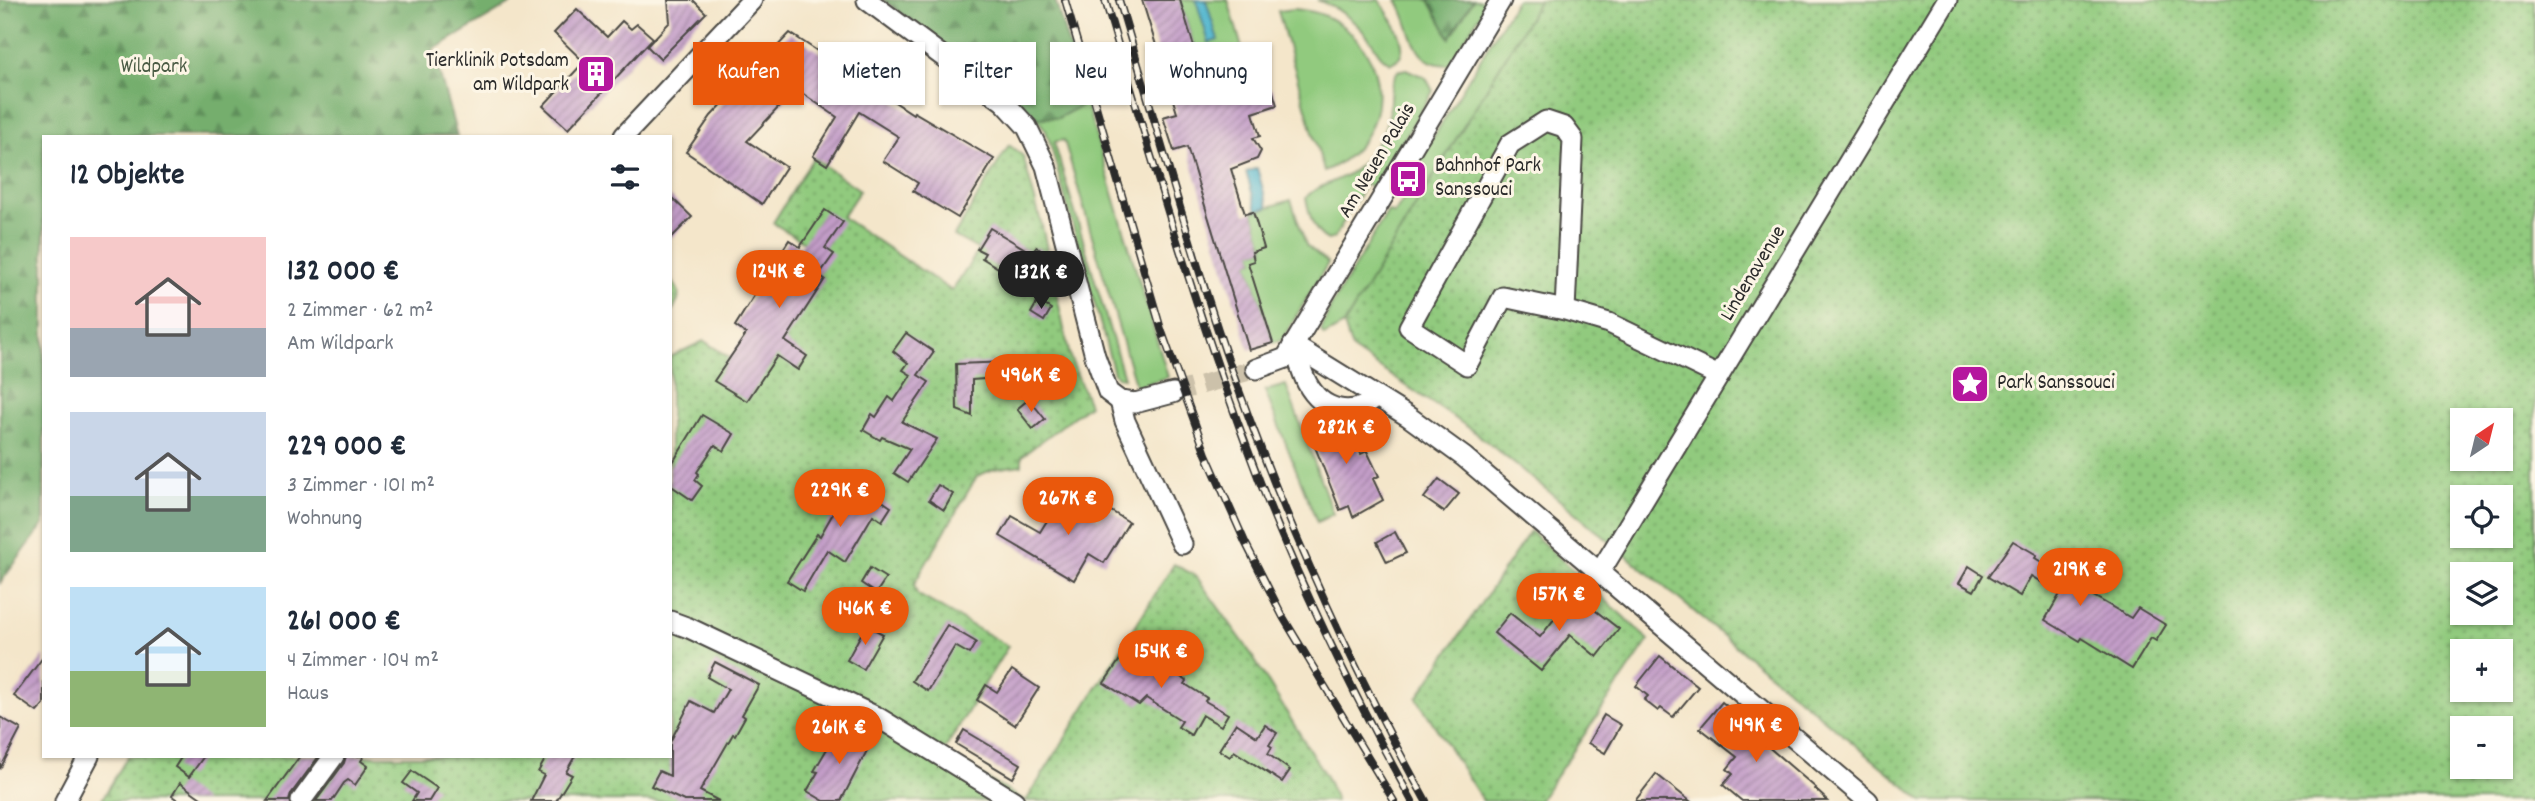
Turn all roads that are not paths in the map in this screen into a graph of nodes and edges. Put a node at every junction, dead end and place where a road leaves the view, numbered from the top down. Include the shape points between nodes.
1 (752, 0) edge
2 (867, 0) edge
3 (1501, 0) edge
4 (1947, 0) edge
5 (625, 135) edge
6 (1565, 310) junction
7 (1293, 345) junction
8 (1256, 369) tunnel mouth
9 (1719, 376) junction
10 (1173, 393) tunnel mouth
11 (1377, 397) junction
12 (1120, 401) junction
13 (1182, 544) dead end
14 (1600, 572) junction
15 (672, 622) edge
16 (88, 758) edge
17 (333, 758) edge
18 (65, 801) edge
19 (301, 801) edge
20 (1014, 801) edge
21 (1868, 801) edge

1 - 5 street
2 - 12 street via 1004,102 1027,127 1046,166 1095,356 1108,392
3 - 7 street, Am Neuen Palais
4 - 9 street, Lindenavenue
6 - 6 street via 1573,139 1564,127 1546,121 1510,144 1409,327 1467,365 1503,298
6 - 9 street via 1633,333
7 - 8 street via 1286,358
7 - 11 street
7 - 11 street via 1306,381 1327,405 1351,411
9 - 14 street, Lindenavenue
10 - 12 street via 1135,403
11 - 14 street via 1464,457
12 - 13 street
14 - 21 street
15 - 20 street via 879,718
16 - 18 street
17 - 19 street

